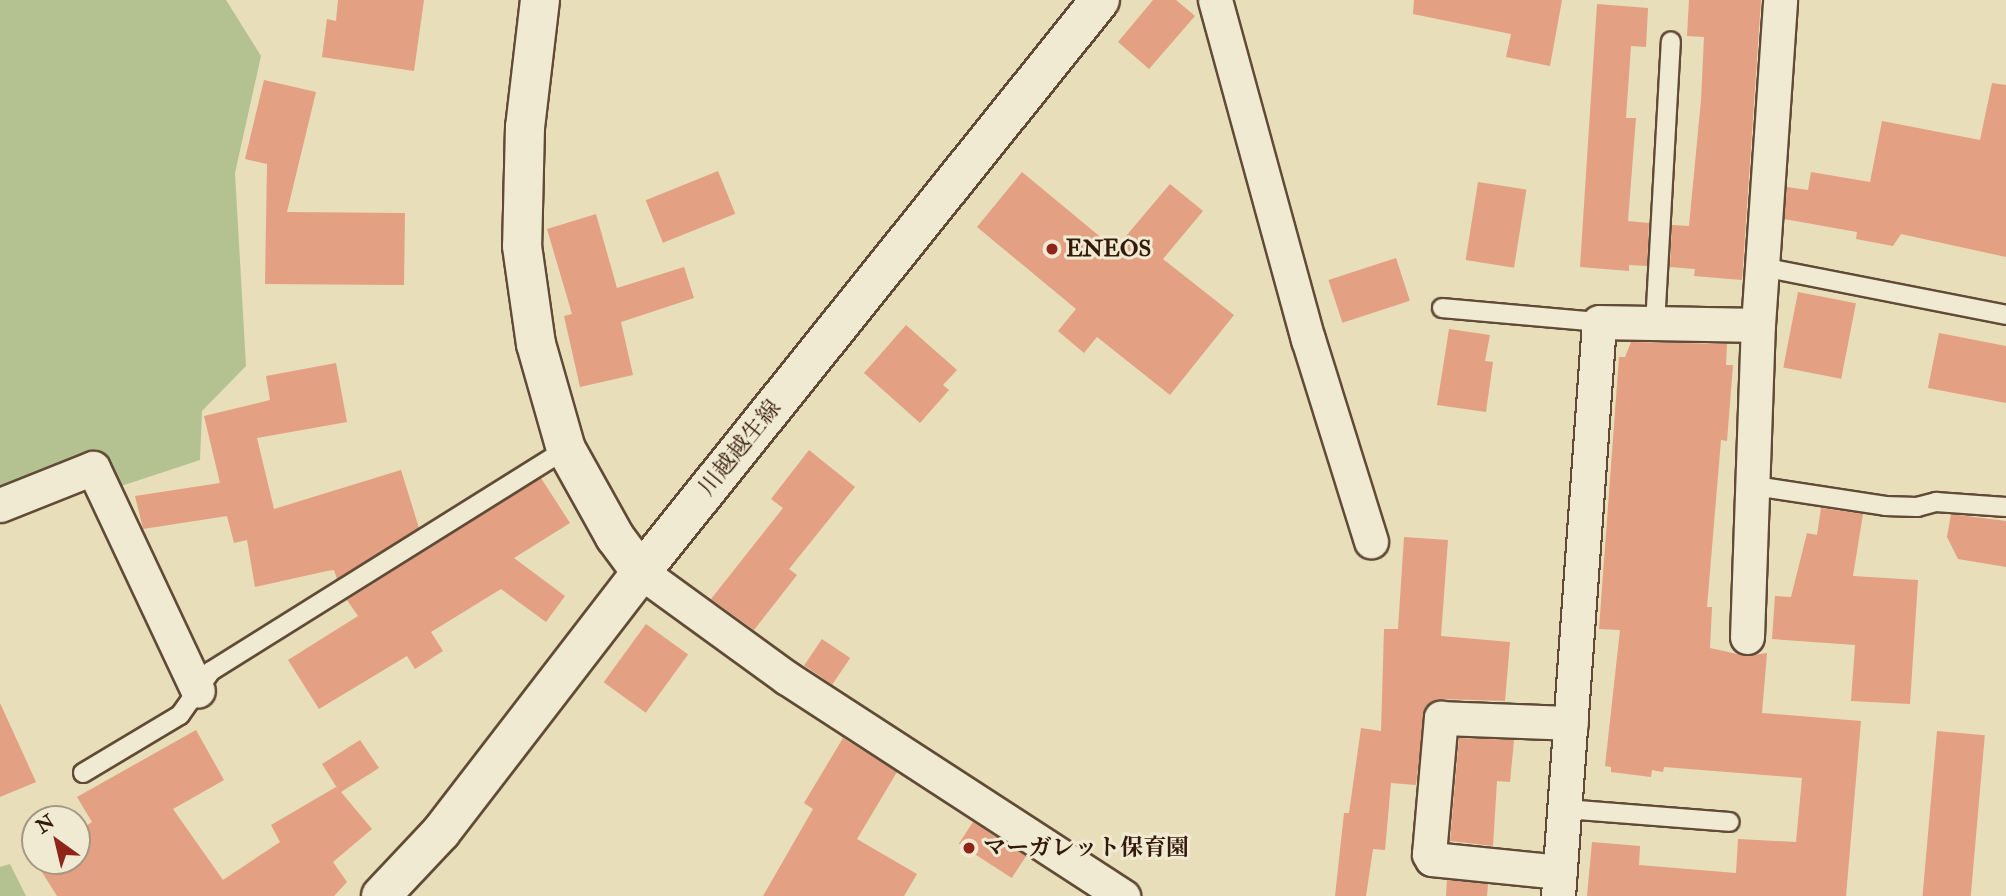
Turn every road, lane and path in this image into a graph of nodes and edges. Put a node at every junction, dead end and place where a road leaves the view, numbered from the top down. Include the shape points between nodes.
1 (540, 0) edge
2 (1100, 0) edge
3 (1215, 0) edge
4 (1780, 0) edge
5 (1671, 41) dead end
6 (1762, 267) junction
7 (1442, 308) dead end
8 (2006, 315) edge
9 (1599, 322) junction
10 (1655, 324) junction
11 (1758, 325) junction
12 (566, 449) junction
13 (1755, 486) junction
14 (0, 505) edge
15 (2006, 507) edge
16 (1371, 541) dead end
17 (641, 572) junction
18 (1747, 637) dead end
19 (198, 691) junction
20 (1571, 723) junction
21 (83, 773) dead end
22 (1564, 809) junction
23 (1729, 822) dead end
24 (1559, 884) edge
25 (382, 896) edge
26 (1123, 896) edge

1 - 12 main road via 525,127 522,246 536,344
2 - 17 main road, 川越越生線
3 - 16 street via 1308,339
4 - 6 street
5 - 10 lane
6 - 8 lane
6 - 11 street
7 - 9 lane
9 - 10 street
9 - 20 street
10 - 11 street
11 - 13 street
12 - 17 main road via 615,537
12 - 19 lane via 211,671
13 - 15 lane via 1885,506 1936,502
13 - 18 street
14 - 19 street via 93,467
17 - 25 main road, 川越越生線 via 441,832
17 - 26 street via 787,678
19 - 21 lane via 180,715
20 - 22 street
20 - 24 street via 1441,718 1429,854 1432,859
22 - 23 lane
22 - 24 street

